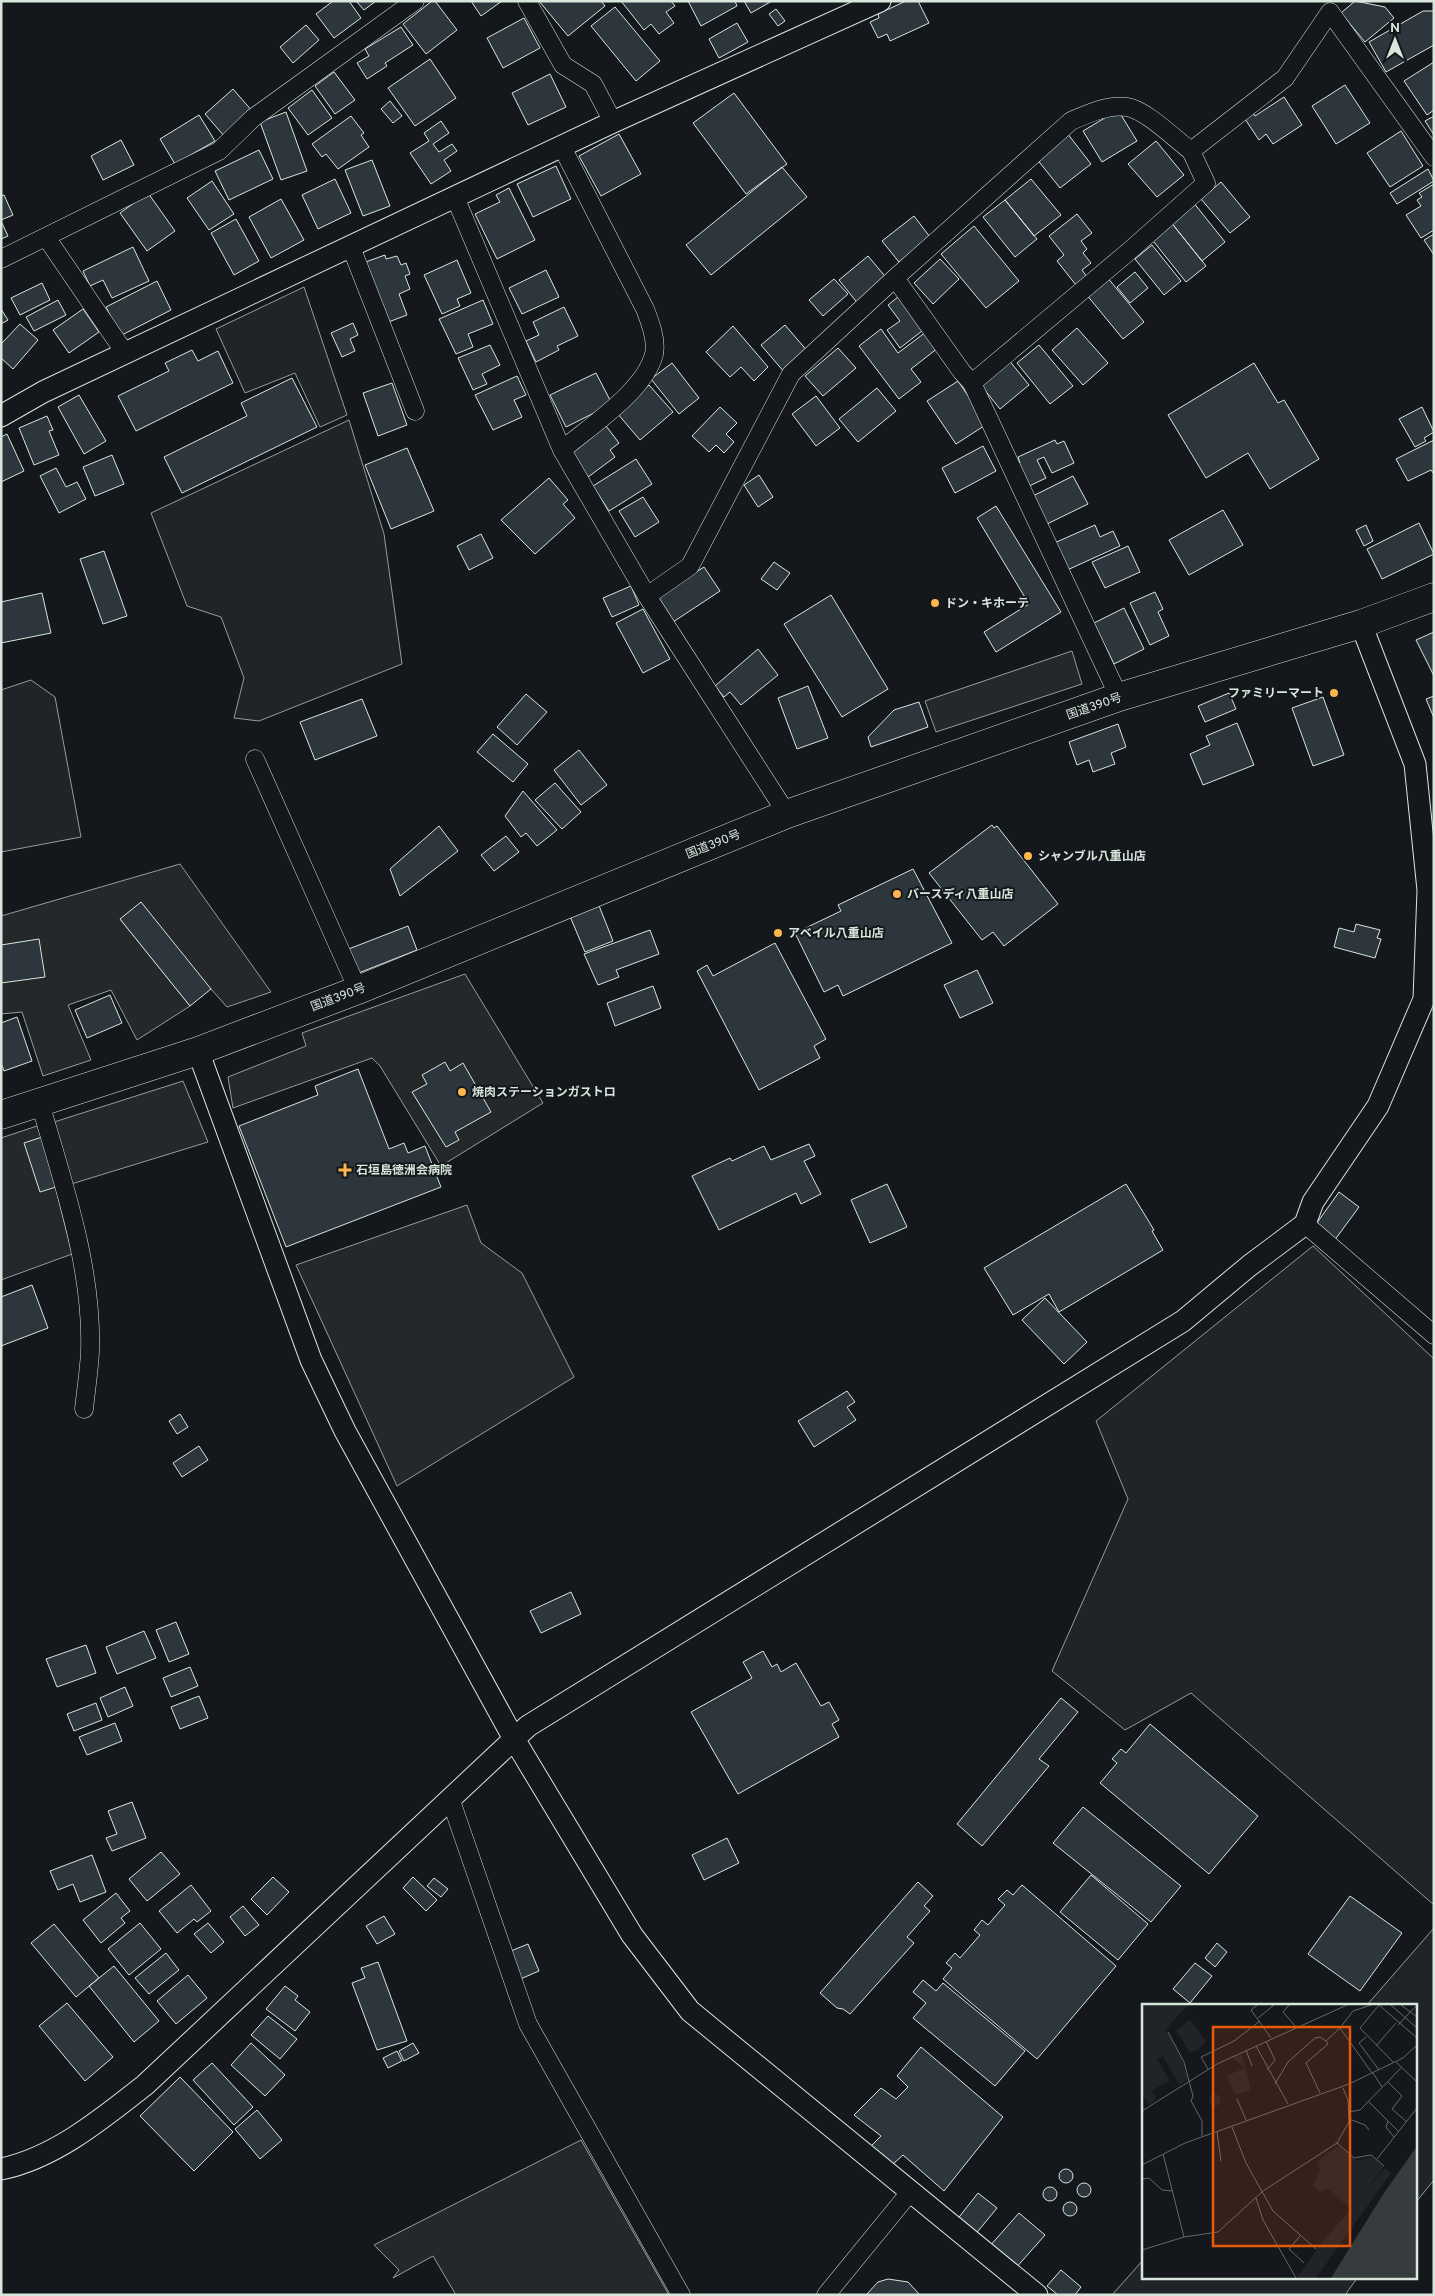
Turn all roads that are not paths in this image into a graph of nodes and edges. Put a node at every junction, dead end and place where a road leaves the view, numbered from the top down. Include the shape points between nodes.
1 (415, 1) edge
2 (527, 1) edge
3 (872, 3) edge
4 (1334, 7) edge
5 (613, 122) junction
6 (562, 147) junction
7 (1191, 151) junction
8 (1434, 157) edge
9 (455, 197) junction
10 (46, 237) junction
11 (351, 247) junction
12 (1, 259) edge
13 (896, 278) junction
14 (124, 353) junction
15 (972, 383) junction
16 (415, 411) dead end
17 (1, 416) edge
18 (562, 450) junction
19 (647, 596) junction
20 (1434, 597) edge
21 (1361, 624) junction
22 (1119, 697) junction
23 (255, 759) dead end
24 (787, 814) junction
25 (1431, 890) edge
26 (1429, 973) edge
27 (358, 990) junction
28 (198, 1051) junction
29 (40, 1103) junction
30 (1, 1115) edge
31 (1305, 1224) junction
32 (1434, 1335) edge
33 (84, 1409) dead end
34 (514, 1739) junction
35 (450, 1798) junction
36 (1, 2169) edge
37 (911, 2191) junction
38 (681, 2295) edge
39 (826, 2295) edge
40 (1037, 2295) edge

1 - 10 street via 253,118 219,151
2 - 5 street via 563,65 592,84
3 - 5 street
4 - 7 street via 1285,78
4 - 8 street
5 - 6 street
6 - 9 street
6 - 18 street via 645,309 651,325 654,352 646,374 620,402
7 - 13 street via 1138,111 1127,107 1111,107 1071,121
7 - 15 street via 1206,183
9 - 11 street
9 - 18 street
10 - 12 street
10 - 14 street
11 - 14 street
11 - 16 street
13 - 15 street
13 - 19 street via 791,374 690,566
14 - 17 street
15 - 22 street
18 - 19 street
19 - 24 street
20 - 21 highway, 国道390号
21 - 22 highway, 国道390号
21 - 25 street via 1415,764
22 - 24 highway, 国道390号
23 - 27 street
24 - 27 highway, 国道390号
25 - 26 street
26 - 31 street via 1424,998 1378,1106 1313,1202
27 - 28 highway, 国道390号
28 - 29 highway, 国道390号
28 - 34 street via 311,1360 345,1431
29 - 30 highway, 国道390号
29 - 33 street via 76,1238 86,1294 90,1351
31 - 32 street
31 - 34 street via 1183,1321 528,1726
34 - 35 street
34 - 37 street via 632,1934 690,2011
35 - 36 street via 145,2085 51,2150
35 - 38 street via 528,2024
37 - 39 street
37 - 40 street

